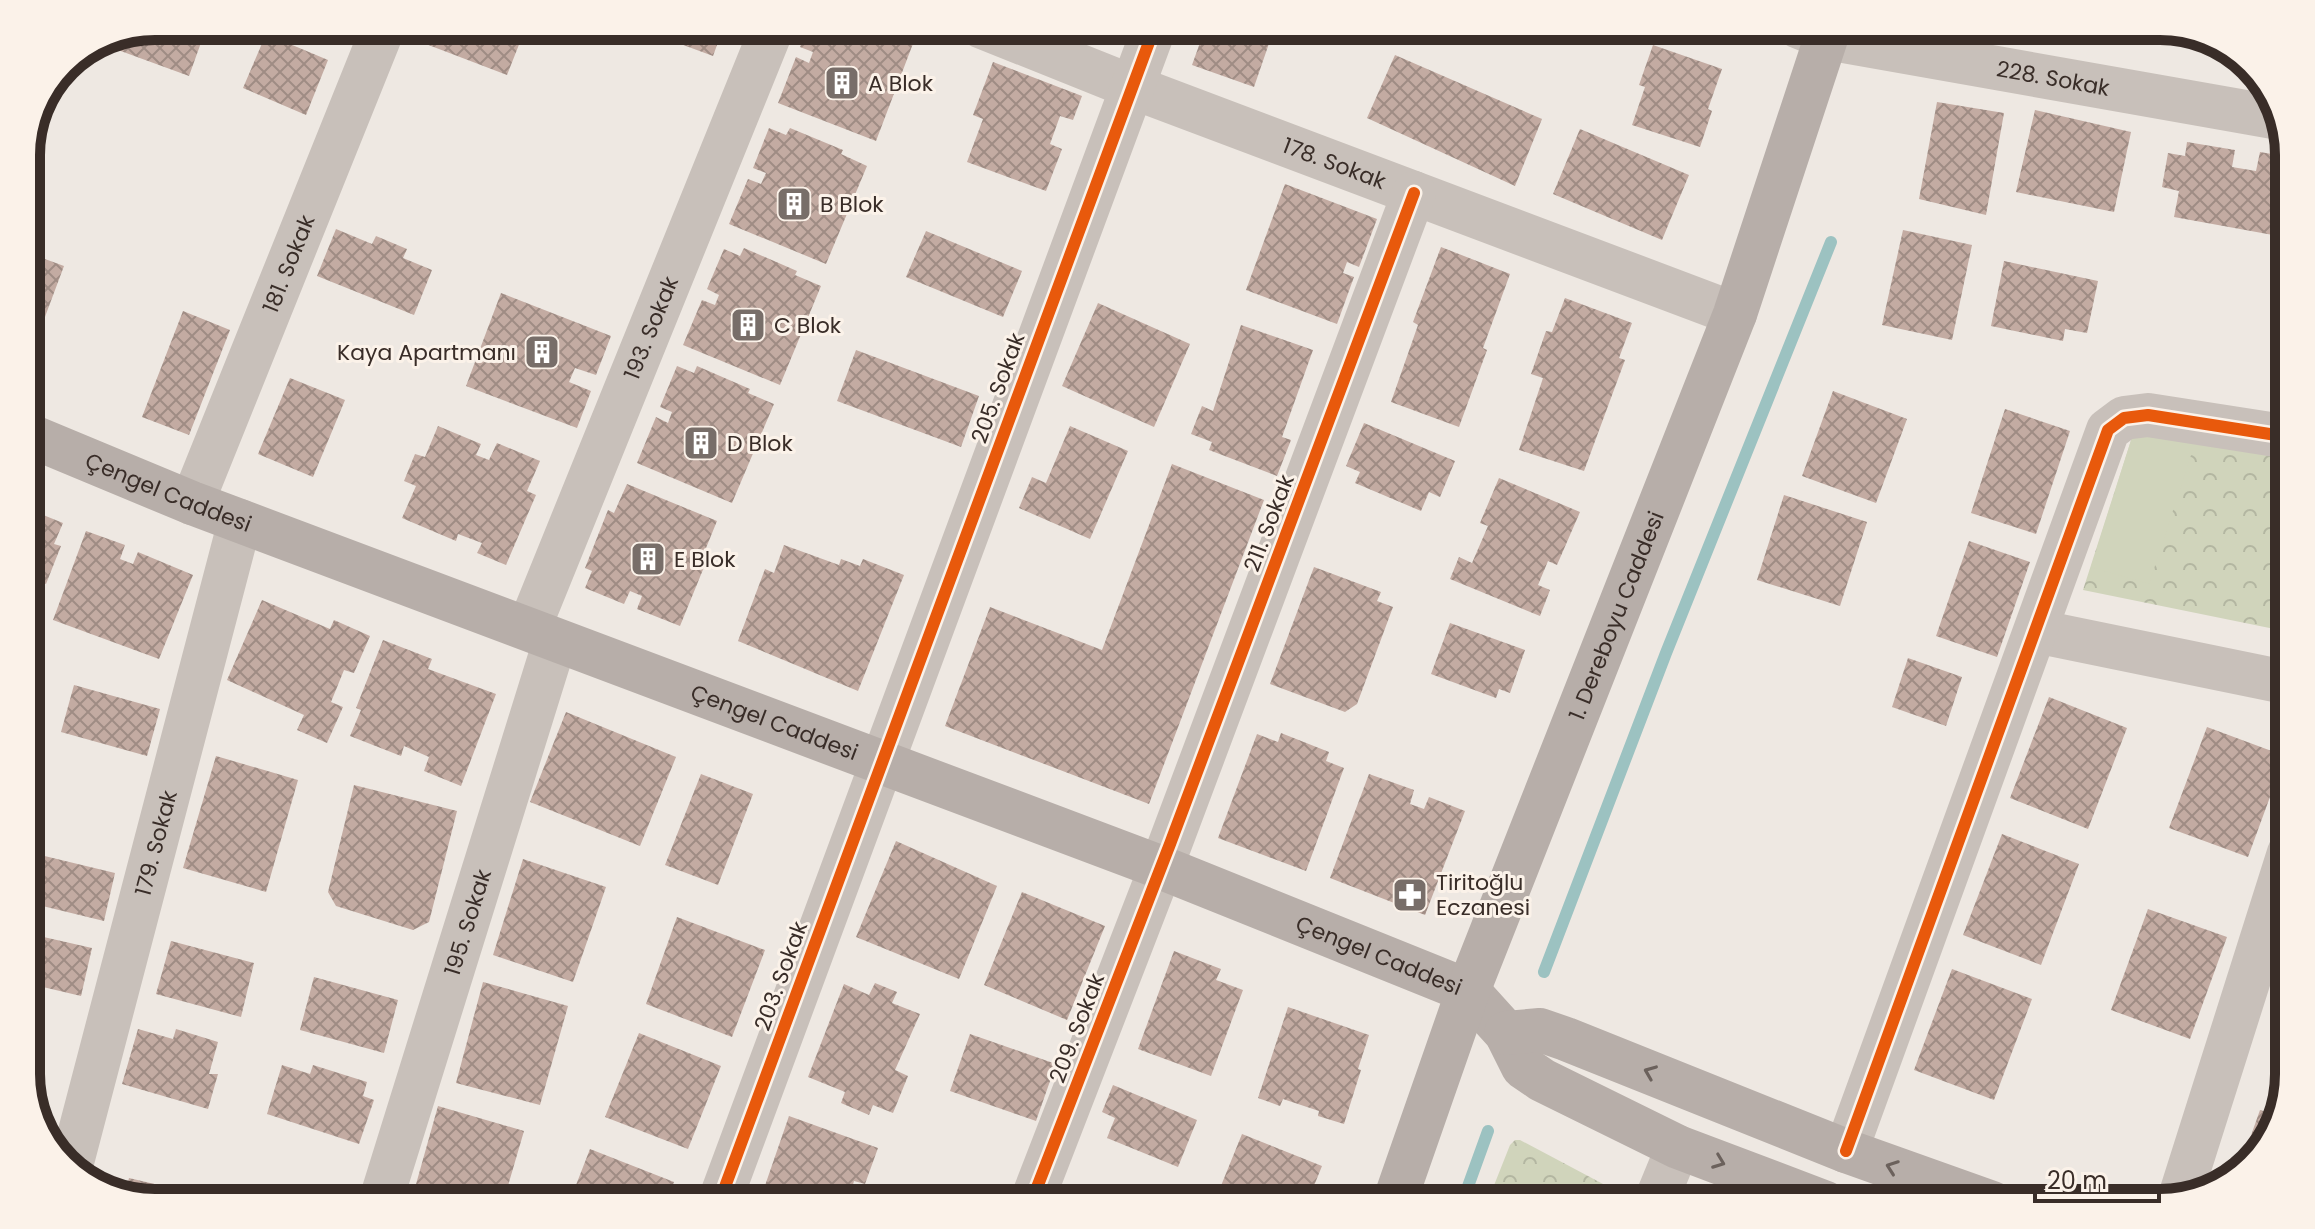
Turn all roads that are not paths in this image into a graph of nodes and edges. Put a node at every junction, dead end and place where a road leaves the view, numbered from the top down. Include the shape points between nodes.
1 (378, 40) edge
2 (768, 40) edge
3 (1015, 40) edge
4 (1149, 40) edge
5 (1815, 40) edge
6 (1870, 40) edge
7 (1130, 86) junction
8 (2268, 116) edge
9 (1414, 193) junction
10 (1735, 314) junction
11 (2275, 435) edge
12 (40, 440) edge
13 (192, 503) junction
14 (240, 521) junction
15 (2036, 631) junction
16 (542, 635) junction
17 (2275, 680) edge
18 (881, 764) junction
19 (1160, 867) junction
20 (2275, 897) edge
21 (1468, 991) junction
22 (1523, 1043) junction
23 (1678, 1147) junction
24 (1846, 1151) junction
25 (74, 1155) edge
26 (2183, 1186) edge
27 (384, 1189) edge
28 (724, 1189) edge
29 (1036, 1189) edge
30 (1399, 1189) edge
31 (1661, 1189) edge
32 (1789, 1189) edge
33 (1953, 1189) edge

1 - 13 street, 181. Sokak
2 - 16 street, 193. Sokak
3 - 7 street, 178. Sokak
4 - 7 street, 205. Sokak
5 - 10 main road, 1. Dereboyu Caddesi
6 - 8 street, 228. Sokak
7 - 9 street, 178. Sokak
7 - 18 street, 205. Sokak
9 - 10 street, 178. Sokak
9 - 19 street, 211. Sokak
10 - 21 main road, 1. Dereboyu Caddesi
11 - 15 street via 2148,415 2124,418 2108,430
12 - 13 main road, Çengel Caddesi
13 - 14 main road, Çengel Caddesi
14 - 16 main road, Çengel Caddesi
14 - 25 street, 179. Sokak
15 - 17 street
15 - 24 street
16 - 18 main road, Çengel Caddesi
16 - 27 street, 195. Sokak
18 - 19 main road, Çengel Caddesi
18 - 28 street, 203. Sokak
19 - 21 main road, Çengel Caddesi
19 - 29 street, 209. Sokak
20 - 26 street
21 - 22 main road, Çengel Caddesi
21 - 30 main road, 1. Dereboyu Caddesi
22 - 23 main road, Çengel Caddesi via 1542,1080
24 -> 22 main road, Çengel Caddesi
23 - 31 street
23 -> 32 main road, Çengel Caddesi
33 -> 24 main road, Çengel Caddesi

